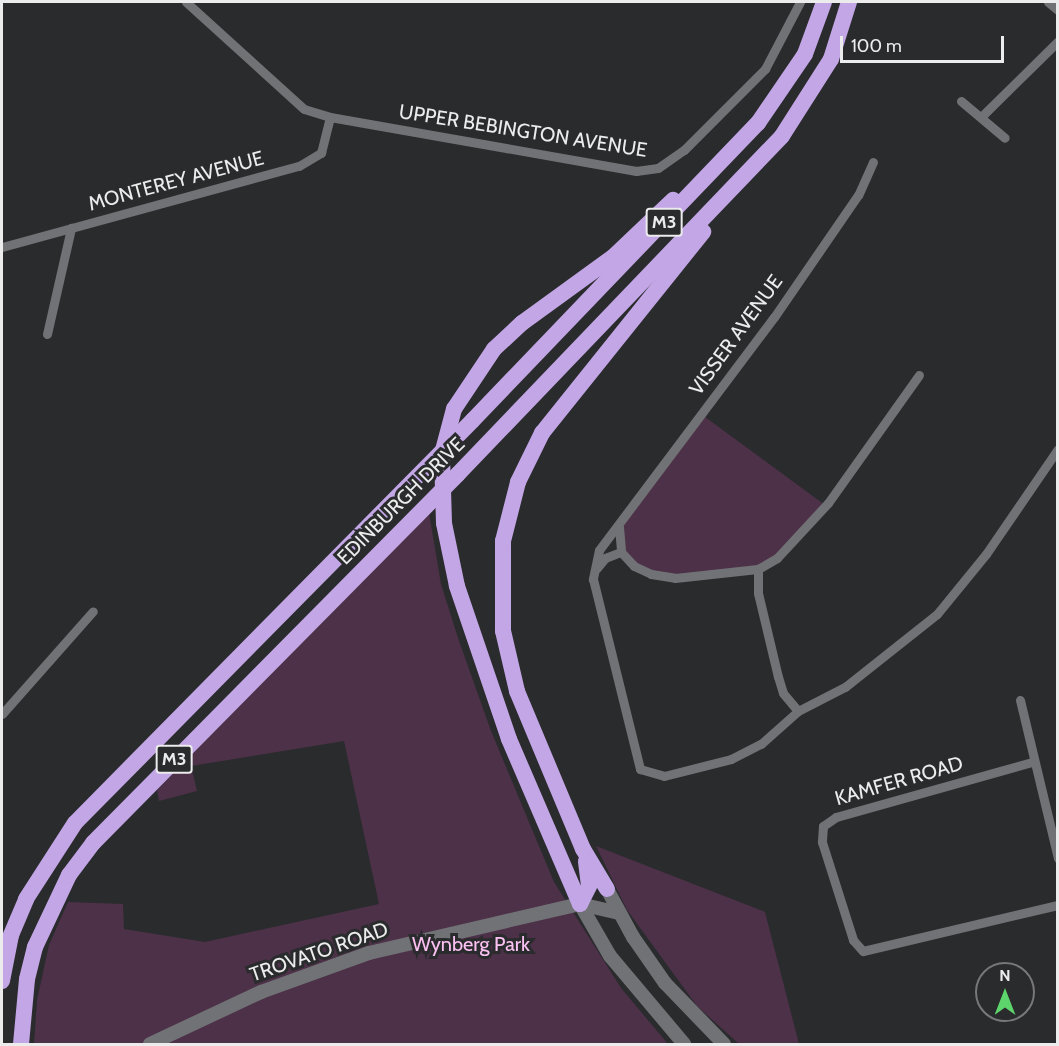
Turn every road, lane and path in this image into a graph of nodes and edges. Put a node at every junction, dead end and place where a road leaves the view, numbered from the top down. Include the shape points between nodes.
1 (186, 2) edge
2 (800, 2) edge
3 (824, 2) edge
4 (849, 2) edge
5 (1048, 2) edge
6 (1058, 10) edge
7 (1058, 41) edge
8 (961, 101) dead end
9 (330, 117) junction
10 (981, 117) junction
11 (1005, 138) dead end
12 (873, 162) dead end
13 (713, 172) junction
14 (732, 190) junction
15 (71, 228) junction
16 (2, 247) edge
17 (47, 334) dead end
18 (918, 375) dead end
19 (1058, 449) edge
20 (620, 524) junction
21 (621, 552) junction
22 (758, 569) junction
23 (593, 579) junction
24 (93, 611) dead end
25 (1020, 700) dead end
26 (798, 711) junction
27 (2, 714) edge
28 (1032, 762) junction
29 (583, 849) junction
30 (1057, 852) edge
31 (607, 889) joint
32 (580, 904) junction
33 (1058, 905) edge
34 (560, 912) junction
35 (619, 913) junction
36 (589, 921) junction
37 (2, 981) edge
38 (21, 1044) edge
39 (150, 1044) edge
40 (684, 1044) edge
41 (724, 1044) edge

1 - 9 street, UPPER BEBINGTON AVENUE via 304,109
2 - 9 street, UPPER BEBINGTON AVENUE via 765,69 684,150 651,171
3 - 13 highway, EDINBURGH DRIVE / M3 via 805,54 786,87
4 - 14 highway, EDINBURGH DRIVE / M3 via 831,59 807,102
5 - 6 street
7 - 10 street
8 - 10 street
9 - 15 street, MONTEREY AVENUE via 321,153 299,166
10 - 11 street
12 - 20 street, VISSER AVENUE via 858,195 774,317
13 - 32 highway via 675,198 613,257 522,323 494,349 454,409 442,454 444,523 457,586 509,738
13 - 37 highway, EDINBURGH DRIVE / M3 via 75,823 26,899 11,935
14 - 29 highway via 685,258 542,433 518,482 506,531 500,602 507,656 545,765
14 - 38 highway, EDINBURGH DRIVE / M3 via 458,474 112,822 79,861 48,914 35,947 27,979
15 - 16 street, MONTEREY AVENUE
15 - 17 street
18 - 22 street via 828,502 777,558
19 - 26 street via 986,554 937,614 845,687
20 - 21 street via 617,536
20 - 23 street, VISSER AVENUE via 599,550
21 - 22 street via 637,569 661,577
21 - 23 street via 598,565
22 - 26 street via 758,593 778,677 783,693
23 - 26 street via 636,760 646,773 664,776 731,759 761,744
24 - 27 street
25 - 28 street
28 - 30 street
28 - 33 street, KAMFER ROAD via 836,817 823,826 822,842 853,940 863,951
29 - 31 highway
29 - 32 highway via 590,881
31 - 35 street
32 - 34 street, TROVATO ROAD
32 - 35 street
32 - 36 street
34 - 36 street
34 - 39 street, TROVATO ROAD via 369,952 261,992
35 - 41 street via 682,1004
36 - 40 street via 649,1007

